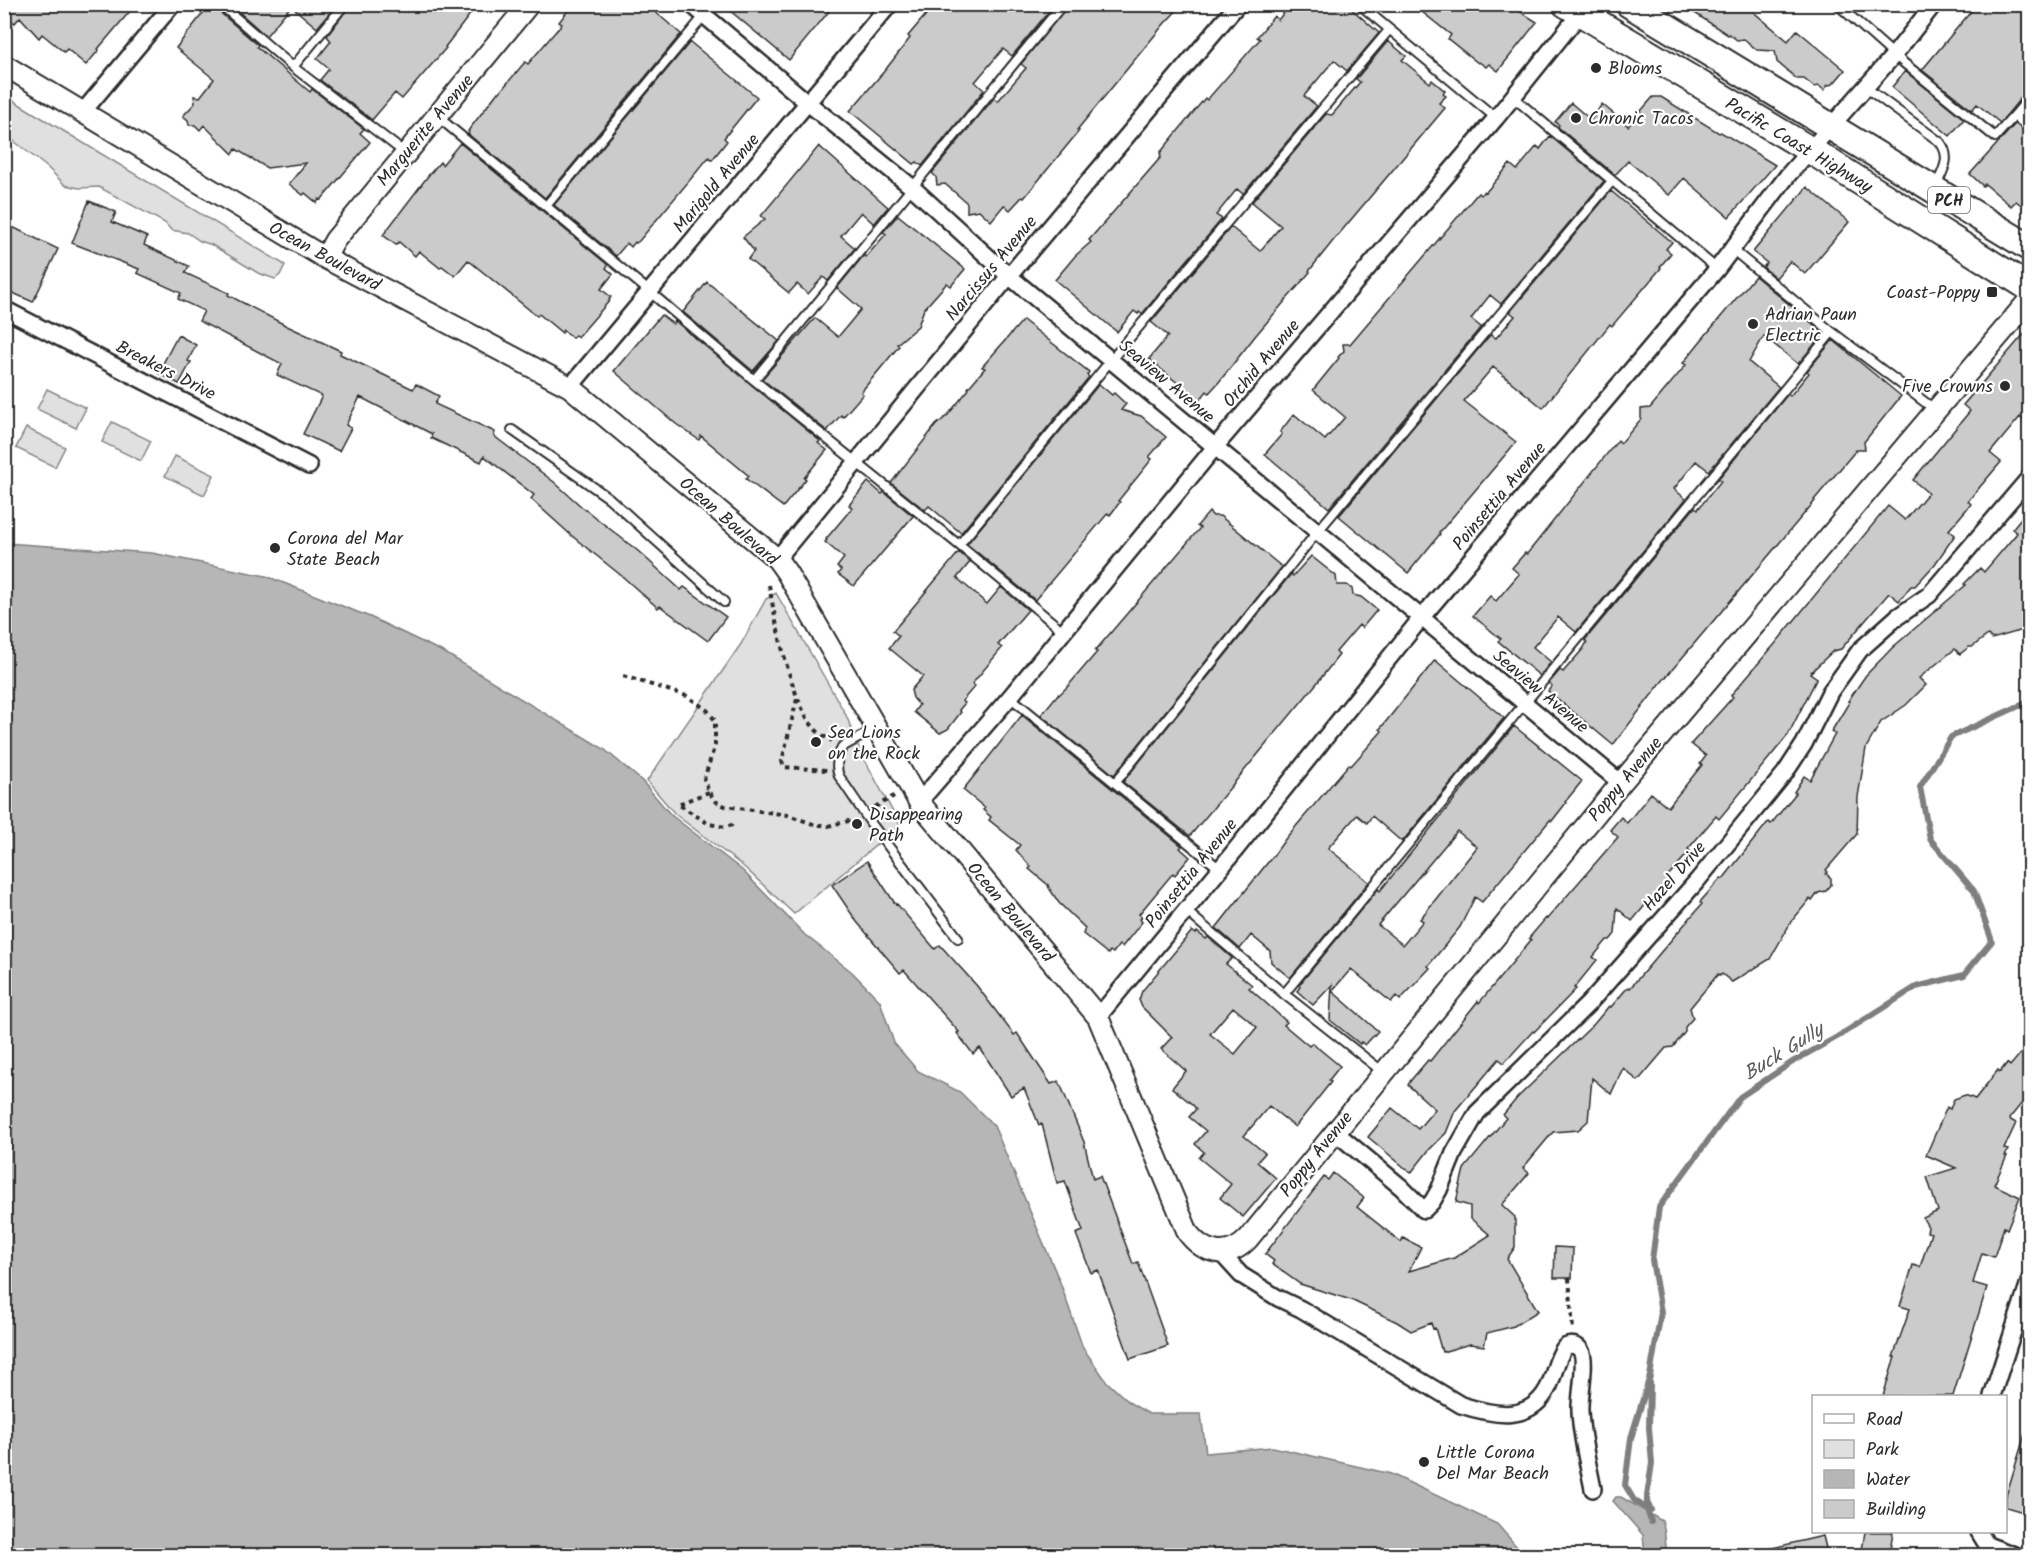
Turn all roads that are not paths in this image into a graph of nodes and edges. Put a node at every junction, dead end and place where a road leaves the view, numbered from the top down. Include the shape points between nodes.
1 (173, 4) edge
2 (220, 4) edge
3 (345, 4) edge
4 (529, 4) edge
5 (691, 4) edge
6 (890, 4) edge
7 (1063, 4) edge
8 (1238, 4) edge
9 (1359, 4) edge
10 (1629, 4) edge
11 (1837, 4) edge
12 (1934, 4) edge
13 (1578, 7) edge
14 (710, 10) edge
15 (1389, 30) junction
16 (1894, 55) junction
17 (4, 65) edge
18 (293, 67) junction
19 (1865, 87) junction
20 (1513, 98) junction
21 (2030, 98) edge
22 (808, 103) junction
23 (82, 113) junction
24 (436, 116) junction
25 (2014, 116) junction
26 (1496, 118) junction
27 (1830, 127) junction
28 (2030, 128) edge
29 (1810, 150) junction
30 (405, 153) junction
31 (1612, 182) junction
32 (913, 188) junction
33 (1934, 190) junction
34 (546, 206) junction
35 (2030, 248) edge
36 (1733, 250) junction
37 (325, 258) junction
38 (1717, 269) junction
39 (1009, 276) junction
40 (2030, 288) edge
41 (650, 292) junction
42 (2030, 299) edge
43 (4, 309) edge
44 (1832, 332) junction
45 (1112, 360) junction
46 (754, 381) junction
47 (570, 387) junction
48 (1935, 410) junction
49 (512, 429) dead end
50 (1215, 447) junction
51 (855, 462) junction
52 (309, 466) dead end
53 (2030, 477) edge
54 (1318, 531) junction
55 (959, 545) junction
56 (777, 559) junction
57 (724, 602) dead end
58 (1422, 617) junction
59 (1063, 631) junction
60 (1010, 697) junction
61 (1526, 704) junction
62 (878, 728) junction
63 (1115, 783) junction
64 (1621, 783) junction
65 (914, 794) junction
66 (1220, 869) junction
67 (1186, 910) junction
68 (958, 938) dead end
69 (1284, 994) junction
70 (1098, 1017) junction
71 (1383, 1072) junction
72 (1334, 1131) junction
73 (1220, 1252) junction
74 (2030, 1280) edge
75 (1992, 1395) edge
76 (1593, 1489) dead end
77 (1980, 1533) edge
78 (2017, 1556) edge

1 - 23 street
2 - 18 lane
3 - 18 lane
4 - 24 street, Marguerite Avenue
5 - 14 street, Seaview Avenue
6 - 22 street, Marigold Avenue
7 - 32 lane
8 - 39 street, Narcissus Avenue
9 - 15 lane
10 - 27 highway, Pacific Coast Highway / PCH
11 - 16 lane
12 - 16 street, Poinsettia Avenue
13 - 20 street, Orchid Avenue
13 - 29 highway, Pacific Coast Highway / PCH
14 - 22 street, Seaview Avenue
14 - 34 lane
15 - 26 lane
15 - 45 lane
16 - 19 street, Poinsettia Avenue
16 - 25 lane via 1995,137
17 - 23 street, Ocean Boulevard
18 - 30 lane
19 - 27 street, Poinsettia Avenue
19 - 33 lane via 1945,148 1947,163
20 - 26 street, Orchid Avenue
20 - 31 lane
21 - 25 lane
22 - 32 street, Seaview Avenue
22 - 41 street, Marigold Avenue
23 - 37 street, Ocean Boulevard
24 - 30 street, Marguerite Avenue
24 - 34 lane
25 - 28 lane
26 - 50 street, Orchid Avenue
27 - 29 street, Poinsettia Avenue
27 - 33 highway, Pacific Coast Highway / PCH
29 - 36 street, Poinsettia Avenue
29 - 40 highway, Pacific Coast Highway / PCH
30 - 37 street, Marguerite Avenue
31 - 38 lane
31 - 54 lane
32 - 39 street, Seaview Avenue
32 - 46 lane
33 - 35 highway, Pacific Coast Highway / PCH
34 - 41 lane
36 - 38 street, Poinsettia Avenue
36 - 44 lane
37 - 47 street, Ocean Boulevard
38 - 58 street, Poinsettia Avenue
39 - 45 street, Seaview Avenue
39 - 51 street, Narcissus Avenue
41 - 46 lane
41 - 47 street, Marigold Avenue
42 - 48 street, Poppy Avenue
43 - 52 street, Breakers Drive
44 - 48 lane
44 - 61 lane
45 - 50 street, Seaview Avenue
45 - 55 lane
46 - 51 lane
47 - 56 street, Ocean Boulevard
48 - 64 street, Poppy Avenue
49 - 57 lane via 609,498
50 - 54 street, Seaview Avenue
50 - 59 street, Orchid Avenue
51 - 55 lane
51 - 56 street, Narcissus Avenue
53 - 72 street, Hazel Drive via 1929,595 1860,650 1830,692 1785,773 1697,881 1589,1003 1477,1113 1439,1190 1424,1210
54 - 58 street, Seaview Avenue
54 - 63 lane
55 - 59 lane
56 - 62 street, Ocean Boulevard
58 - 61 street, Seaview Avenue
58 - 66 street, Poinsettia Avenue
59 - 60 street, Orchid Avenue
60 - 63 lane
60 - 65 street, Orchid Avenue
61 - 64 street, Seaview Avenue
61 - 69 lane
62 - 65 street, Ocean Boulevard
62 - 68 lane via 842,747 837,771 870,822
63 - 66 lane
64 - 71 street, Poppy Avenue
65 - 70 street, Ocean Boulevard
66 - 67 street, Poinsettia Avenue
67 - 69 lane
67 - 70 street, Poinsettia Avenue
69 - 71 lane
70 - 73 street, Ocean Boulevard via 1188,1233 1207,1250
71 - 72 street, Poppy Avenue
72 - 73 street, Poppy Avenue via 1241,1246
73 - 76 street via 1241,1275 1278,1298 1461,1405 1480,1411 1510,1414 1530,1408 1549,1387 1560,1354 1565,1347 1574,1345 1582,1353 1580,1410
74 - 75 street
77 - 78 street via 1987,1545

